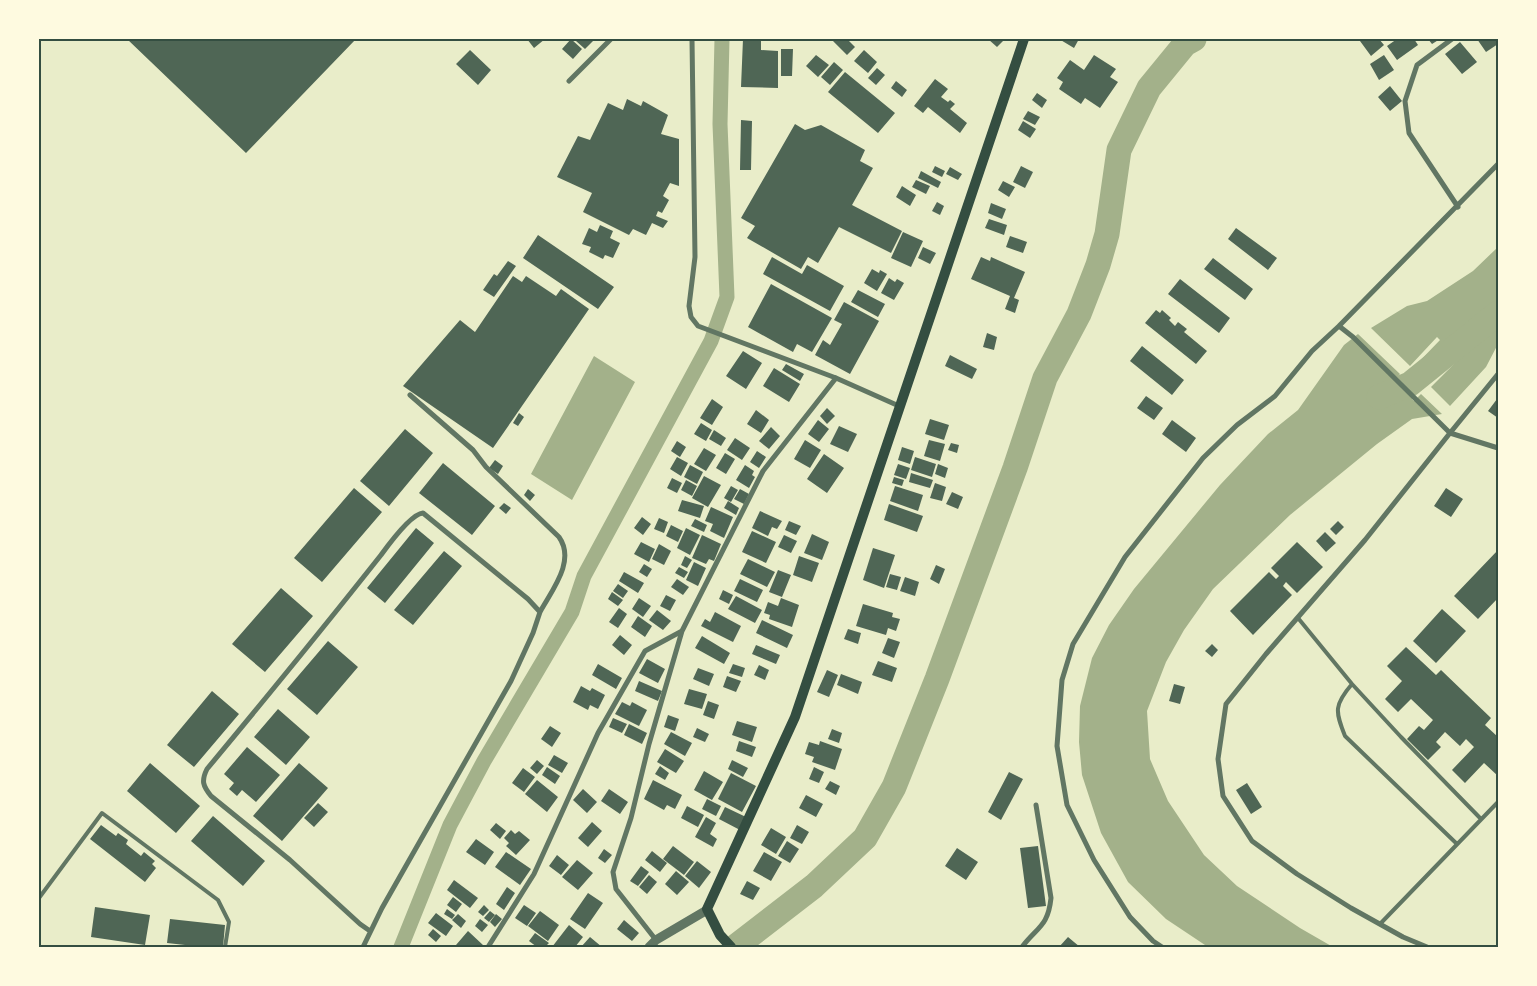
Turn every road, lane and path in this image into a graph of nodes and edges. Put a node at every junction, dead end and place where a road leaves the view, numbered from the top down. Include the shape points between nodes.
1 (611, 39) edge
2 (692, 39) edge
3 (1024, 39) edge
4 (1452, 39) edge
5 (569, 81) dead end
6 (1498, 164) edge
7 (1458, 207) junction
8 (1339, 326) junction
9 (1498, 374) edge
10 (836, 378) junction
11 (410, 395) dead end
12 (899, 406) junction
13 (1450, 433) junction
14 (1498, 448) edge
15 (540, 612) junction
16 (1298, 618) junction
17 (682, 631) junction
18 (1352, 684) junction
19 (1498, 802) edge
20 (1036, 805) dead end
21 (1481, 819) junction
22 (1457, 844) junction
23 (39, 898) edge
24 (707, 910) junction
25 (1380, 924) junction
26 (370, 931) junction
27 (656, 940) junction
28 (226, 947) edge
29 (363, 947) edge
30 (488, 947) edge
31 (649, 947) edge
32 (730, 947) edge
33 (1022, 947) edge
34 (1162, 947) edge
35 (1427, 947) edge

1 - 5 street
2 - 10 street via 695,257 689,306 691,317 698,326
3 - 12 main road
4 - 7 street via 1418,65 1405,101 1409,133
6 - 7 street
7 - 8 street
8 - 13 street
8 - 34 street via 1312,351 1275,396 1237,425 1203,458 1125,557 1072,644 1062,680 1057,746 1067,805 1094,860 1130,917
9 - 13 street
10 - 12 street
10 - 17 street via 763,472
11 - 15 street via 473,450 486,467 563,542 563,570
12 - 24 main road via 795,717
13 - 14 street
13 - 16 street
15 - 26 street via 511,680
15 - 26 street via 444,528 424,513 418,513 389,544 204,775 204,787 211,796
16 - 18 lane
16 - 25 street via 1226,704 1218,759 1223,796 1252,841 1297,874
17 - 27 street via 613,872 616,889
17 - 30 street via 645,651 598,733 534,874
18 - 21 lane
18 - 22 lane via 1341,697 1337,716 1345,736
19 - 21 lane
20 - 33 street via 1051,898 1050,910 1042,927
21 - 22 lane
22 - 25 lane
23 - 28 lane via 102,813 218,900 229,922
24 - 27 street
24 - 32 main road via 720,936
25 - 35 street
26 - 29 street
27 - 31 street

